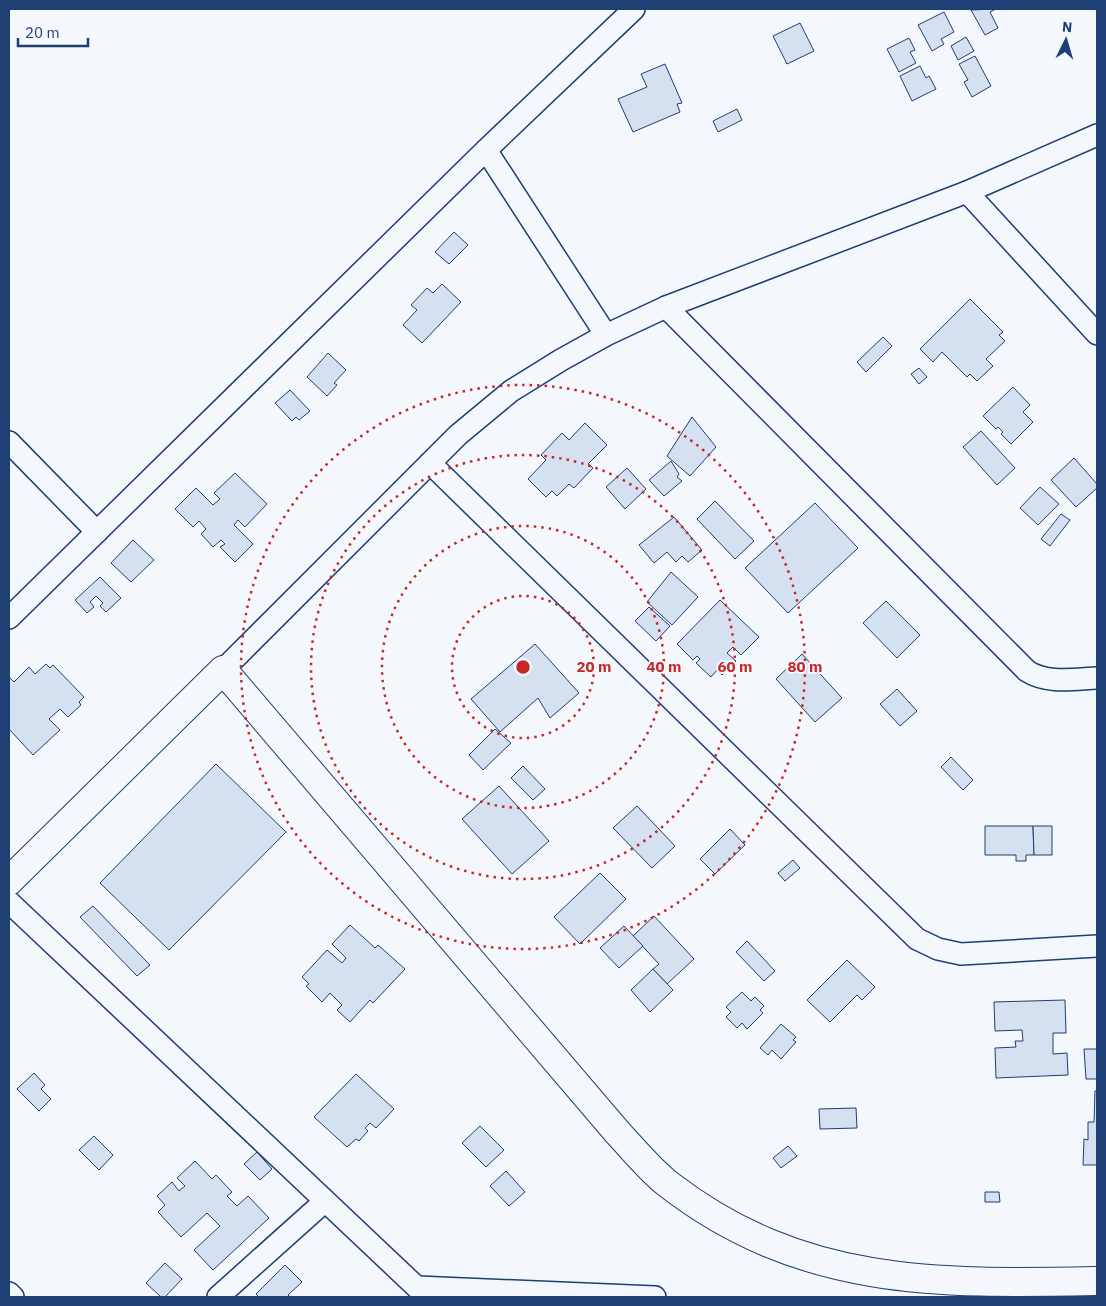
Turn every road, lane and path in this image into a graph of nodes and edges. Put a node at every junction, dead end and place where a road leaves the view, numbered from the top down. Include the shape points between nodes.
1 (634, 9) edge
2 (1097, 135) edge
3 (486, 150) junction
4 (967, 192) junction
5 (666, 307) junction
6 (1097, 334) edge
7 (606, 335) junction
8 (9, 442) edge
9 (430, 463) junction
10 (97, 532) junction
11 (9, 618) edge
12 (223, 670) junction
13 (1097, 678) edge
14 (9, 881) edge
15 (9, 902) edge
16 (1097, 946) edge
17 (324, 1202) junction
18 (1097, 1281) edge
19 (9, 1292) edge
20 (417, 1294) edge
21 (13, 1297) edge
22 (218, 1297) edge
23 (655, 1297) edge

1 - 3 street
2 - 4 street
3 - 7 street
3 - 10 street
4 - 5 street
4 - 6 street
5 - 7 street
5 - 13 street via 1027,670 1040,678
7 - 9 street via 510,391
8 - 10 street
9 - 12 street
9 - 16 street via 917,939 938,949 961,954
10 - 11 street
12 - 14 street
12 - 18 street via 618,1133 667,1183 719,1219 767,1243 834,1266 886,1276 941,1281
15 - 17 street
17 - 20 street
17 - 22 street
19 - 21 street
20 - 23 street

